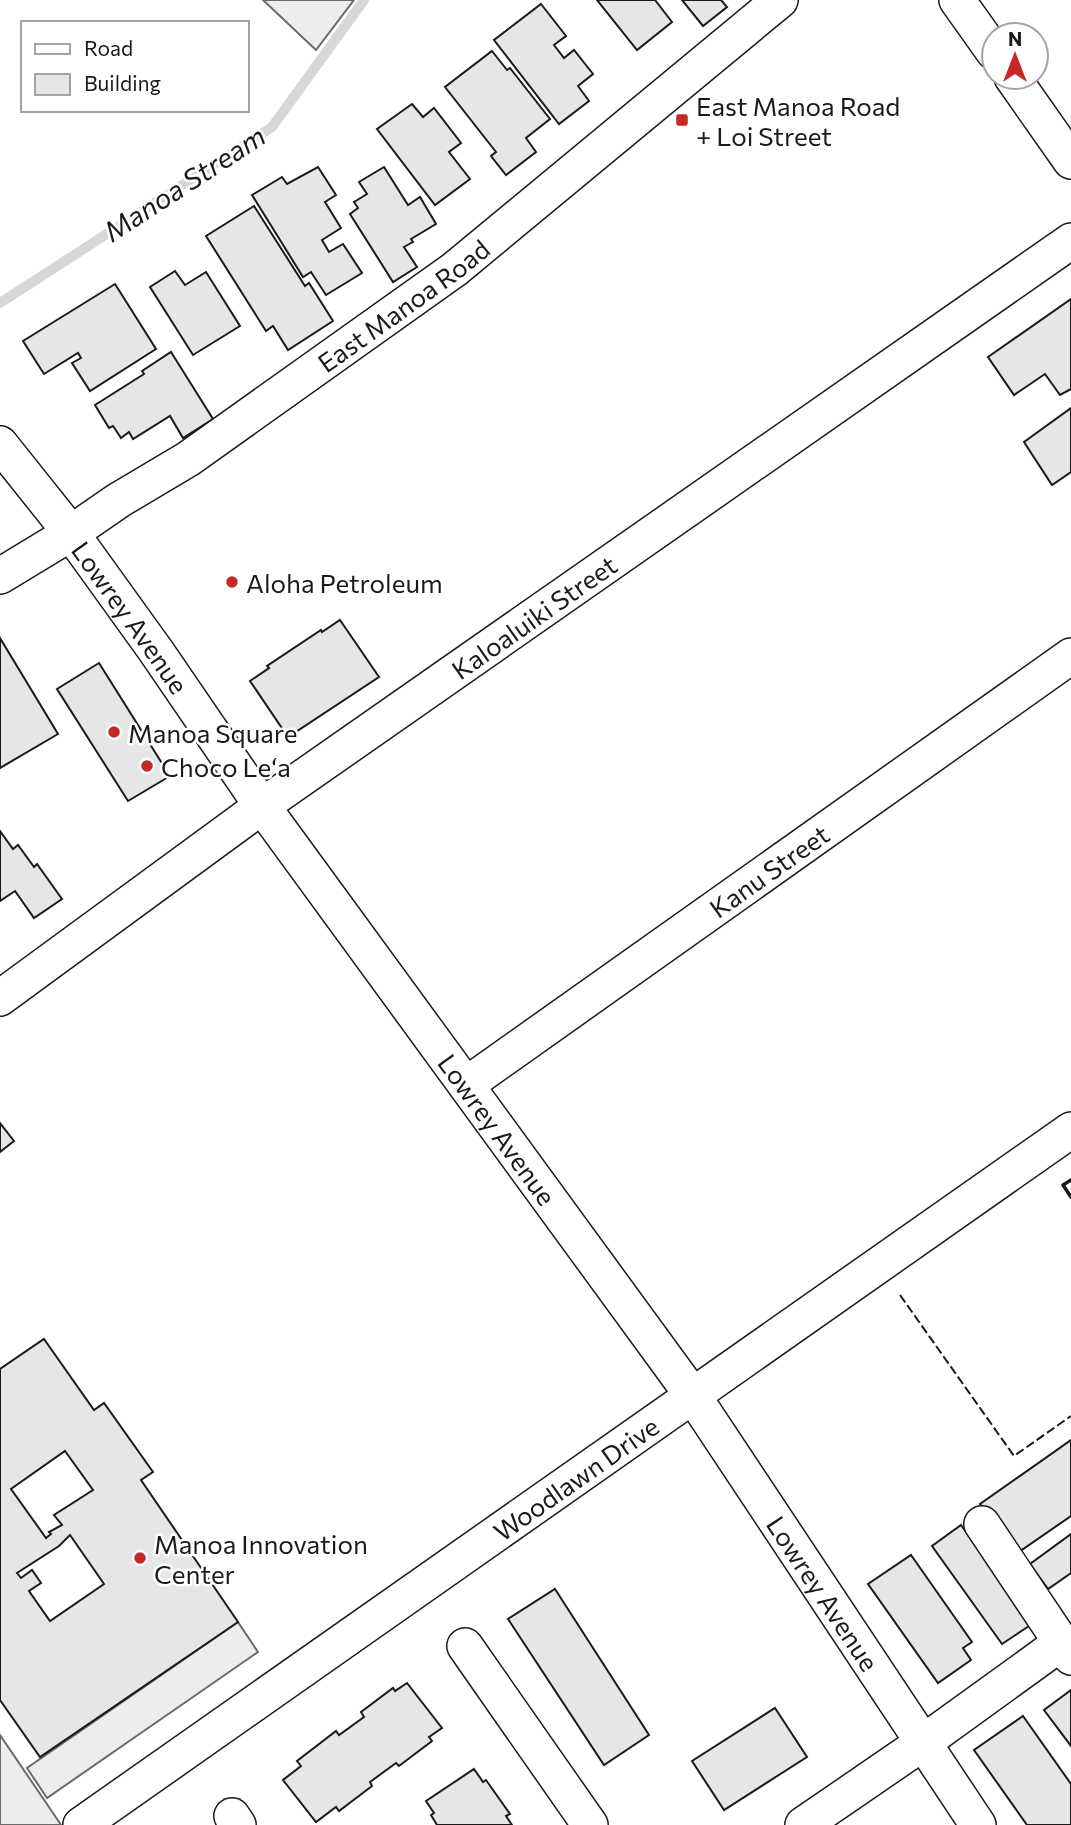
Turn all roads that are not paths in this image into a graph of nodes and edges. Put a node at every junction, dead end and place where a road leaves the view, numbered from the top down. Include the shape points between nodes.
1 (780, 0) edge
2 (957, 0) edge
3 (980, 32) edge
4 (1022, 91) edge
5 (1071, 161) edge
6 (1071, 241) edge
7 (0, 444) edge
8 (71, 533) junction
9 (0, 576) edge
10 (1071, 656) edge
11 (262, 806) junction
12 (0, 998) edge
13 (466, 1086) junction
14 (1071, 1130) edge
15 (693, 1396) junction
16 (982, 1524) dead end
17 (465, 1646) dead end
18 (1066, 1650) edge
19 (924, 1742) junction
20 (81, 1825) edge
21 (590, 1825) edge
22 (803, 1825) edge
23 (978, 1825) edge

1 - 8 street, East Manoa Road via 456,269 199,451
2 - 3 street
4 - 5 street
6 - 11 street, Kaloaluiki Street
7 - 8 street, Lowrey Avenue
8 - 9 street, East Manoa Road
8 - 11 street, Lowrey Avenue
10 - 13 street, Kanu Street
11 - 12 street, Kaloaluiki Street
11 - 13 street, Lowrey Avenue
13 - 15 street, Lowrey Avenue
14 - 15 street, Woodlawn Drive
15 - 19 street, Lowrey Avenue
15 - 20 street, Woodlawn Drive
16 - 18 street
17 - 21 street
18 - 19 street
19 - 22 street
19 - 23 street, Lowrey Avenue

